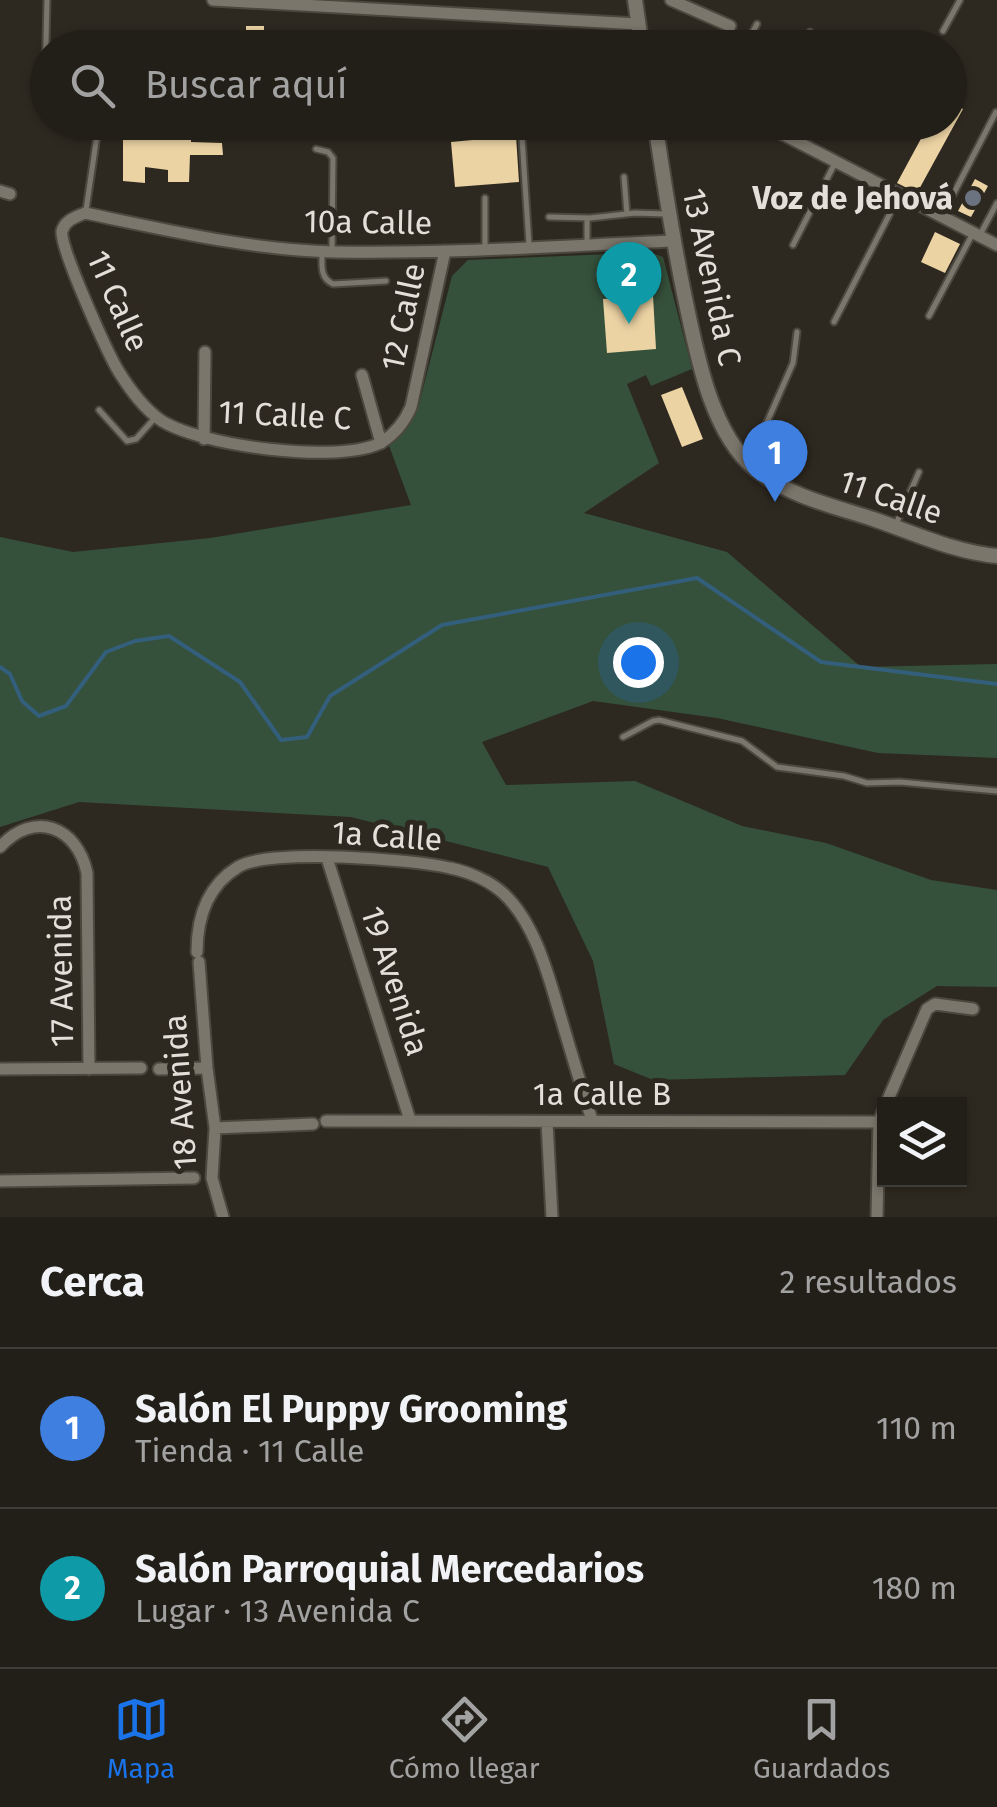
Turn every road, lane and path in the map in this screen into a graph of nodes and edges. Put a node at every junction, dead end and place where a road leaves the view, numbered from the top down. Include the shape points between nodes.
1 (47, 0) edge
2 (213, 0) edge
3 (635, 0) edge
4 (671, 0) edge
5 (960, 0) edge
6 (638, 24) junction
7 (757, 24) dead end
8 (730, 26) dead end
9 (46, 30) edge
10 (639, 30) edge
11 (754, 30) edge
12 (944, 30) edge
13 (996, 112) edge
14 (95, 140) edge
15 (523, 140) edge
16 (658, 140) edge
17 (794, 140) edge
18 (316, 149) dead end
19 (836, 162) junction
20 (624, 178) dead end
21 (900, 195) junction
22 (485, 198) dead end
23 (997, 202) edge
24 (85, 213) junction
25 (627, 214) junction
26 (668, 214) junction
27 (549, 216) dead end
28 (942, 216) junction
29 (587, 218) junction
30 (976, 234) junction
31 (672, 241) junction
32 (587, 245) junction
33 (793, 245) dead end
34 (997, 245) edge
35 (530, 248) junction
36 (486, 250) junction
37 (327, 251) junction
38 (446, 251) junction
39 (386, 281) dead end
40 (929, 316) dead end
41 (834, 322) dead end
42 (798, 332) dead end
43 (205, 352) dead end
44 (362, 375) dead end
45 (139, 399) joint
46 (99, 410) dead end
47 (156, 417) junction
48 (729, 438) joint
49 (204, 439) junction
50 (381, 442) junction
51 (746, 460) junction
52 (919, 472) dead end
53 (895, 527) junction
54 (997, 556) edge
55 (623, 737) dead end
56 (997, 791) edge
57 (0, 847) edge
58 (327, 858) junction
59 (226, 877) joint
60 (972, 1009) dead end
61 (141, 1068) dead end
62 (207, 1068) junction
63 (0, 1069) edge
64 (90, 1069) junction
65 (159, 1069) dead end
66 (889, 1097) edge
67 (410, 1120) junction
68 (592, 1120) junction
69 (547, 1122) junction
70 (877, 1122) edge
71 (214, 1128) junction
72 (194, 1178) dead end
73 (0, 1181) edge
74 (877, 1185) edge
75 (222, 1217) edge
76 (552, 1217) edge
77 (876, 1217) edge

1 - 9 lane
2 - 6 street
3 - 6 street
4 - 8 street
5 - 12 lane
6 - 10 street
7 - 11 lane
13 - 28 lane
14 - 24 lane
15 - 35 lane
16 - 26 street, 13 Avenida C
17 - 19 street
18 - 37 lane via 333,158
19 - 21 street
19 - 33 lane
20 - 25 lane
21 - 28 street
21 - 41 lane
22 - 36 lane
23 - 30 lane
24 - 37 street, 10a Calle via 210,240
24 - 45 street, 11 Calle via 66,222 61,234 119,372
25 - 26 lane
25 - 29 lane
26 - 31 street, 13 Avenida C
27 - 29 lane
28 - 30 street
29 - 32 lane
30 - 34 street
30 - 40 lane
31 - 32 street, 10a Calle
31 - 48 street, 13 Avenida C via 698,358
32 - 35 street, 10a Calle
35 - 36 street, 10a Calle
36 - 38 street, 10a Calle
37 - 38 street, 10a Calle
37 - 39 lane via 323,275 332,284
38 - 50 street, 12 Calle via 411,407
42 - 51 lane via 794,363
43 - 49 street
44 - 50 street
45 - 47 street, 11 Calle C
46 - 47 lane via 127,441
47 - 49 street, 11 Calle C
48 - 51 street, 11 Calle
49 - 50 street, 11 Calle C via 348,452
51 - 53 street, 11 Calle via 800,496
52 - 53 lane
53 - 54 street, 11 Calle
55 - 56 lane via 659,720 742,742 777,768 867,783
57 - 64 street, 17 Avenida via 32,826 68,836 84,859
58 - 59 street, 1a Calle via 260,859
58 - 67 street, 19 Avenida
58 - 68 street, 1a Calle via 454,868 504,893 541,953
59 - 62 street, 18 Avenida via 212,891 197,930
60 - 66 street via 927,1009
61 - 64 street
62 - 65 street
62 - 71 street, 18 Avenida
63 - 64 street
67 - 69 street, 1a Calle B
67 - 71 street, 1a Calle B
68 - 69 street, 1a Calle B
68 - 70 street, 1a Calle B
69 - 76 street
71 - 75 street, 18 Avenida via 212,1178
72 - 73 street
74 - 77 street

